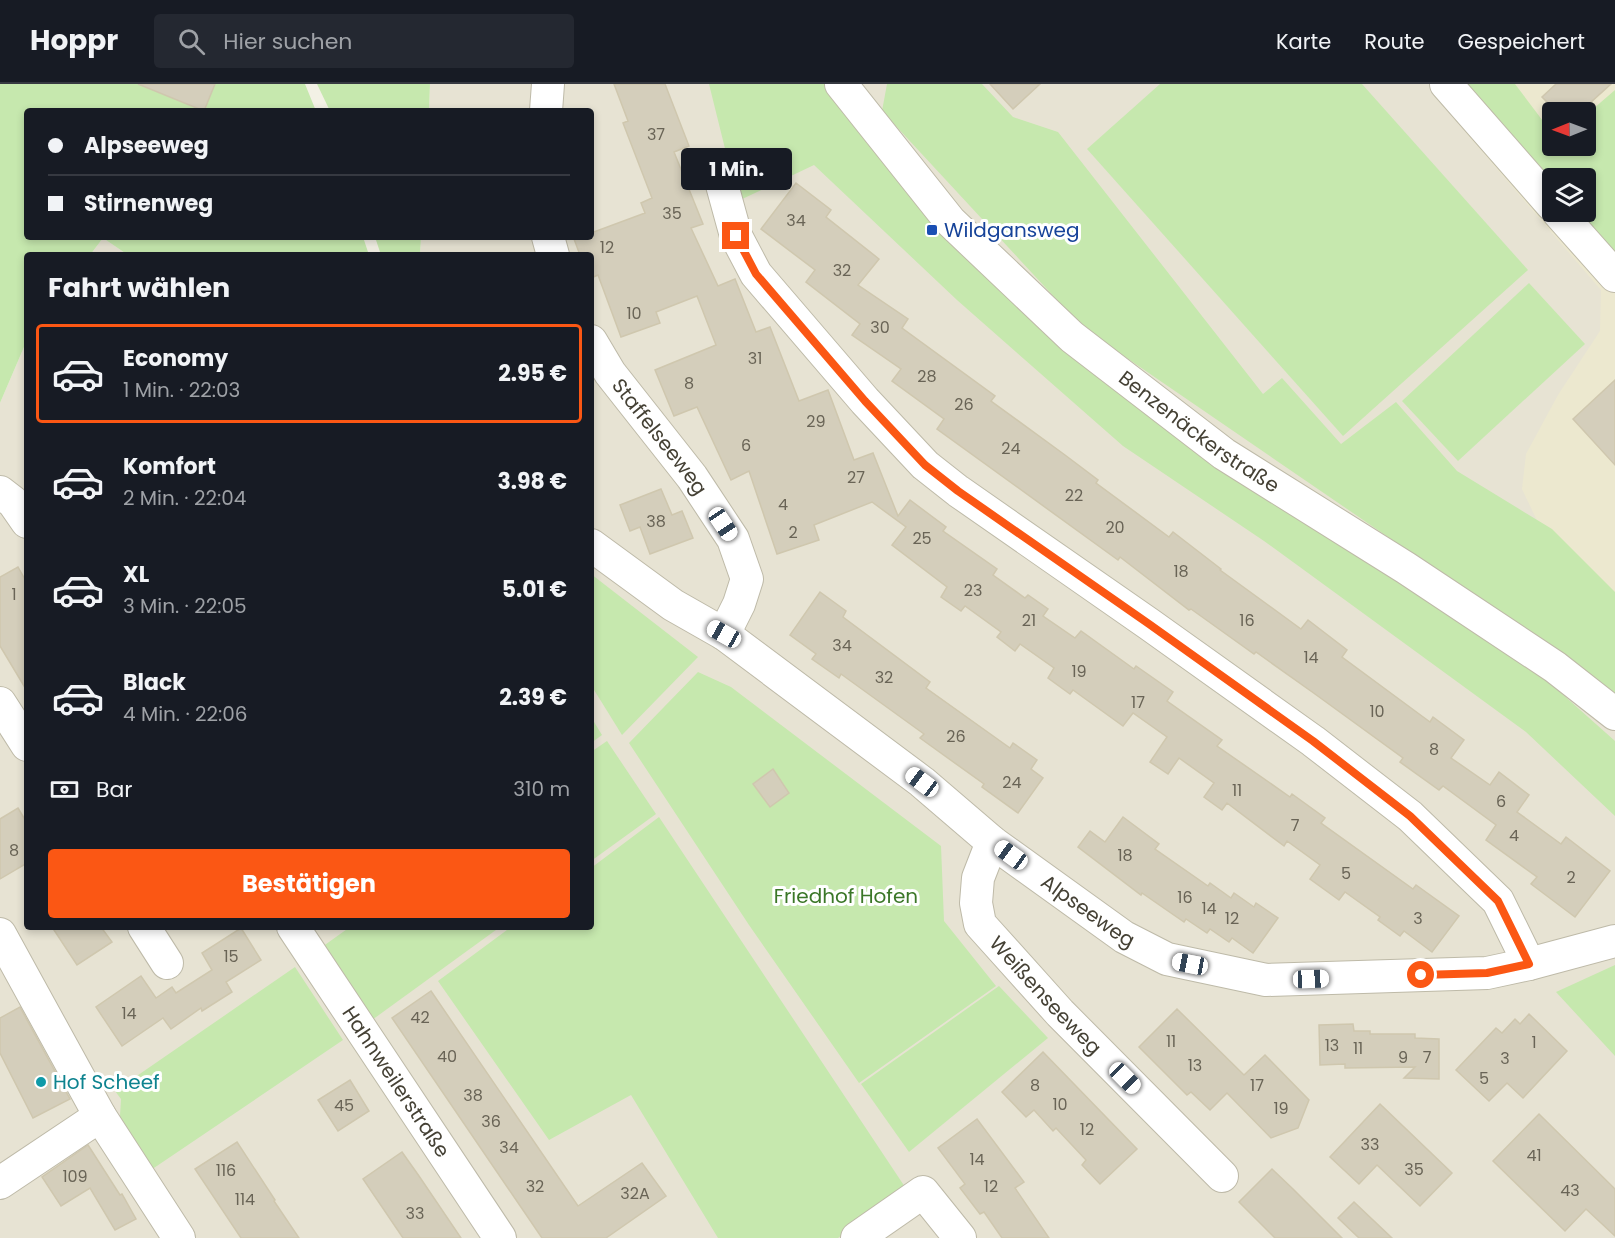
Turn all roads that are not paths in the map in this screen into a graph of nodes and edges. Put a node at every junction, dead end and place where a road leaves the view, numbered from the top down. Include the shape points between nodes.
1 (548, 84) edge
2 (841, 84) edge
3 (1446, 84) edge
4 (546, 108) edge
5 (722, 185) dead end
6 (1542, 194) edge
7 (1567, 222) edge
8 (1615, 276) edge
9 (594, 346) edge
10 (0, 492) edge
11 (24, 518) edge
12 (594, 546) edge
13 (724, 634) junction
14 (0, 703) edge
15 (1615, 714) edge
16 (24, 740) edge
17 (992, 842) junction
18 (146, 930) edge
19 (295, 930) edge
20 (0, 934) edge
21 (1615, 941) edge
22 (167, 963) dead end
23 (1529, 964) junction
24 (100, 1116) junction
25 (1222, 1176) dead end
26 (0, 1183) edge
27 (179, 1238) edge
28 (500, 1238) edge
29 (857, 1238) edge
30 (960, 1238) edge

1 - 4 street
2 - 15 street, Benzenäckerstraße via 950,221 1072,337 1224,454 1555,667
3 - 6 street
5 - 23 street via 736,236 756,274 925,465 1313,741 1410,816 1498,901
7 - 8 street
9 - 13 street, Staffelseeweg via 733,539 747,579
10 - 11 street
12 - 13 street, Alpseeweg via 673,605
13 - 17 street, Alpseeweg via 922,782
14 - 16 street
17 - 23 street, Alpseeweg via 1124,937 1167,959 1266,980 1487,973
17 - 25 street, Weißenseeweg via 978,878 976,903 980,924 1060,1013
18 - 22 street
19 - 28 street, Hahnweilerstraße
20 - 24 street
21 - 23 street, Alpseeweg
24 - 26 street
24 - 27 street
29 - 30 street via 923,1192

